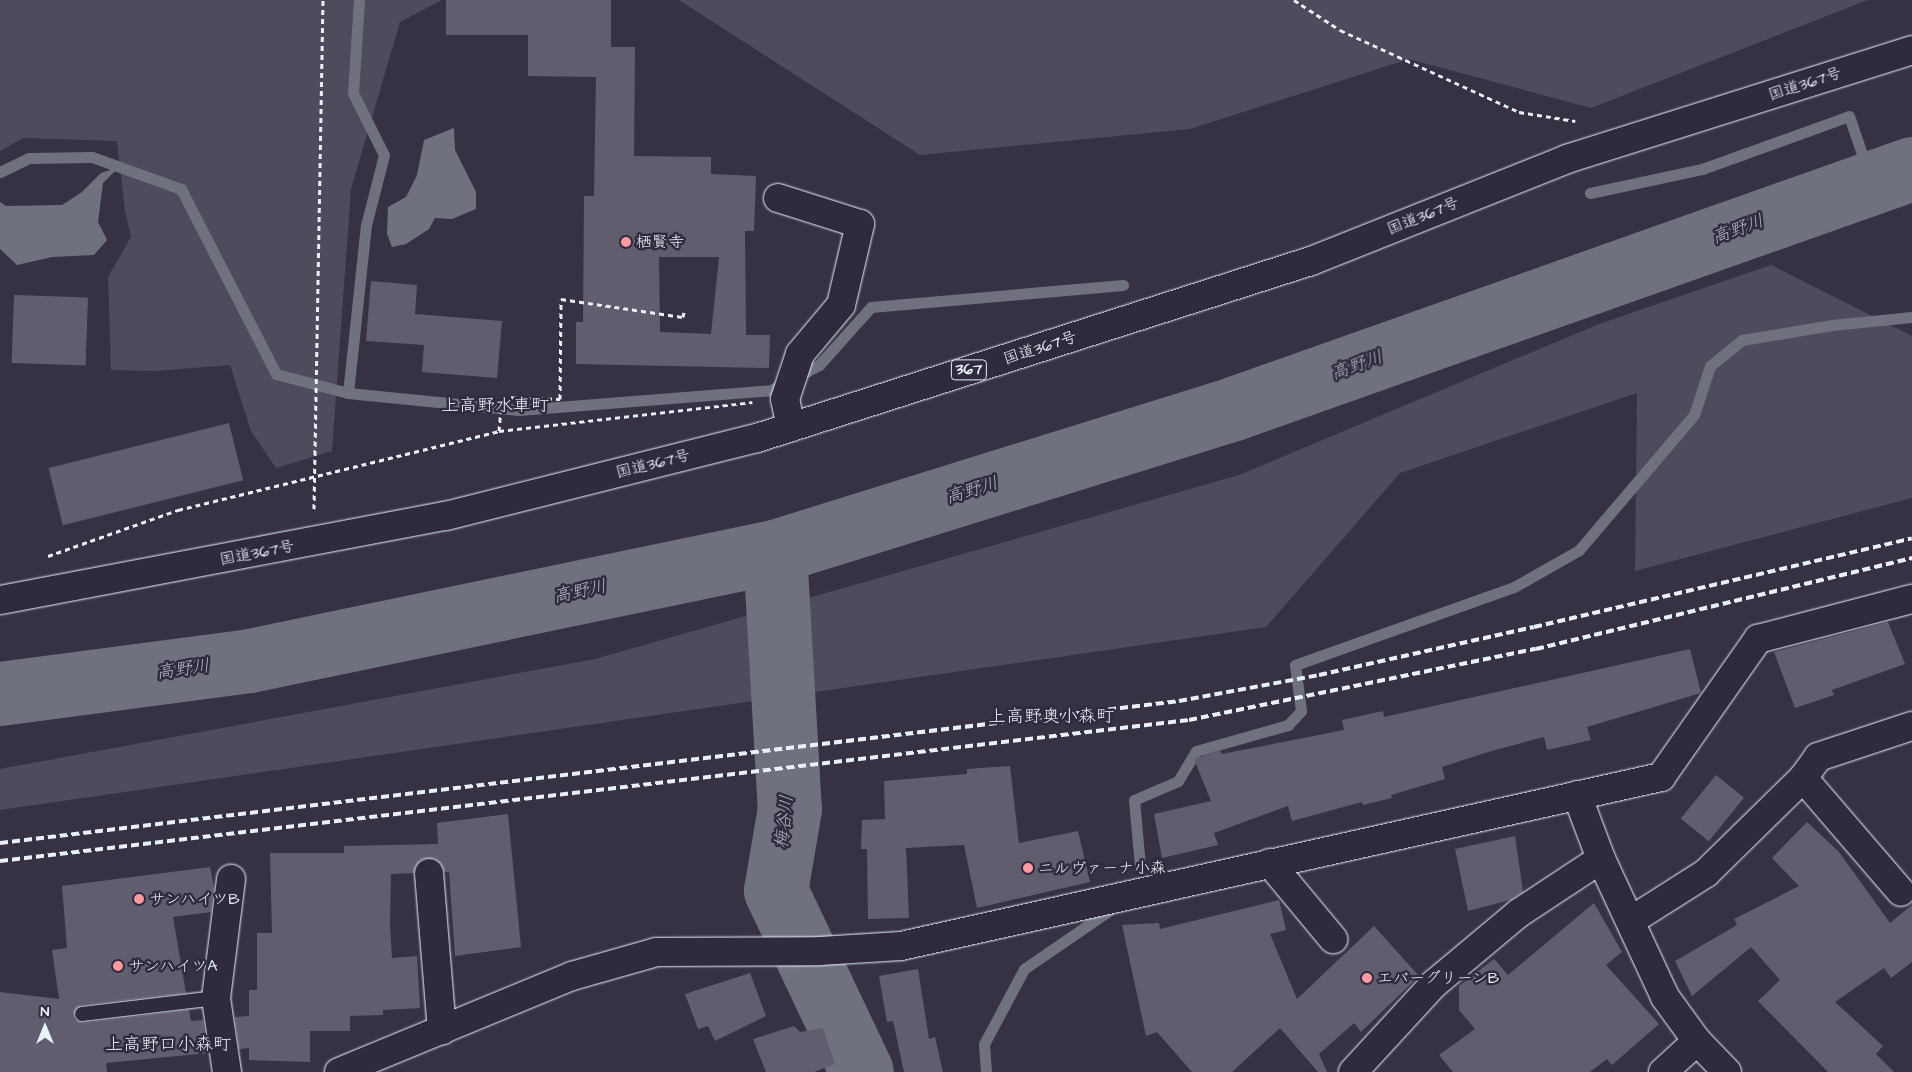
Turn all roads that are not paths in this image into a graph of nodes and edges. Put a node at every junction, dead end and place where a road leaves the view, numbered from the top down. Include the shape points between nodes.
1 (1912, 50) edge
2 (778, 198) dead end
3 (791, 427) junction
4 (1912, 598) edge
5 (0, 600) edge
6 (1912, 726) edge
7 (1803, 778) junction
8 (1577, 795) junction
9 (1601, 859) junction
10 (1270, 864) junction
11 (429, 873) dead end
12 (231, 879) dead end
13 (1901, 892) dead end
14 (1632, 920) junction
15 (1333, 939) dead end
16 (216, 998) junction
17 (82, 1014) dead end
18 (442, 1030) junction
19 (1697, 1041) junction
20 (227, 1072) edge
21 (339, 1072) edge
22 (1353, 1072) edge
23 (1663, 1072) edge
24 (1727, 1072) edge

1 - 3 main road, 国道367号 / 367 via 1566,159 1311,261
2 - 3 main road via 860,224 841,304 800,354 785,399
3 - 5 main road, 国道367号 / 367 via 446,516
4 - 8 main road via 1758,639 1661,776
6 - 7 main road via 1818,757
7 - 13 main road
7 - 14 main road via 1706,873
8 - 9 main road
8 - 10 main road
9 - 14 main road
9 - 22 main road via 1519,912 1434,984
10 - 15 main road
10 - 18 main road via 901,946 786,952 720,949 656,952 572,976
11 - 18 main road
12 - 16 main road
14 - 19 main road via 1665,996
16 - 17 lane
16 - 20 main road
18 - 21 main road
19 - 23 main road
19 - 24 main road

